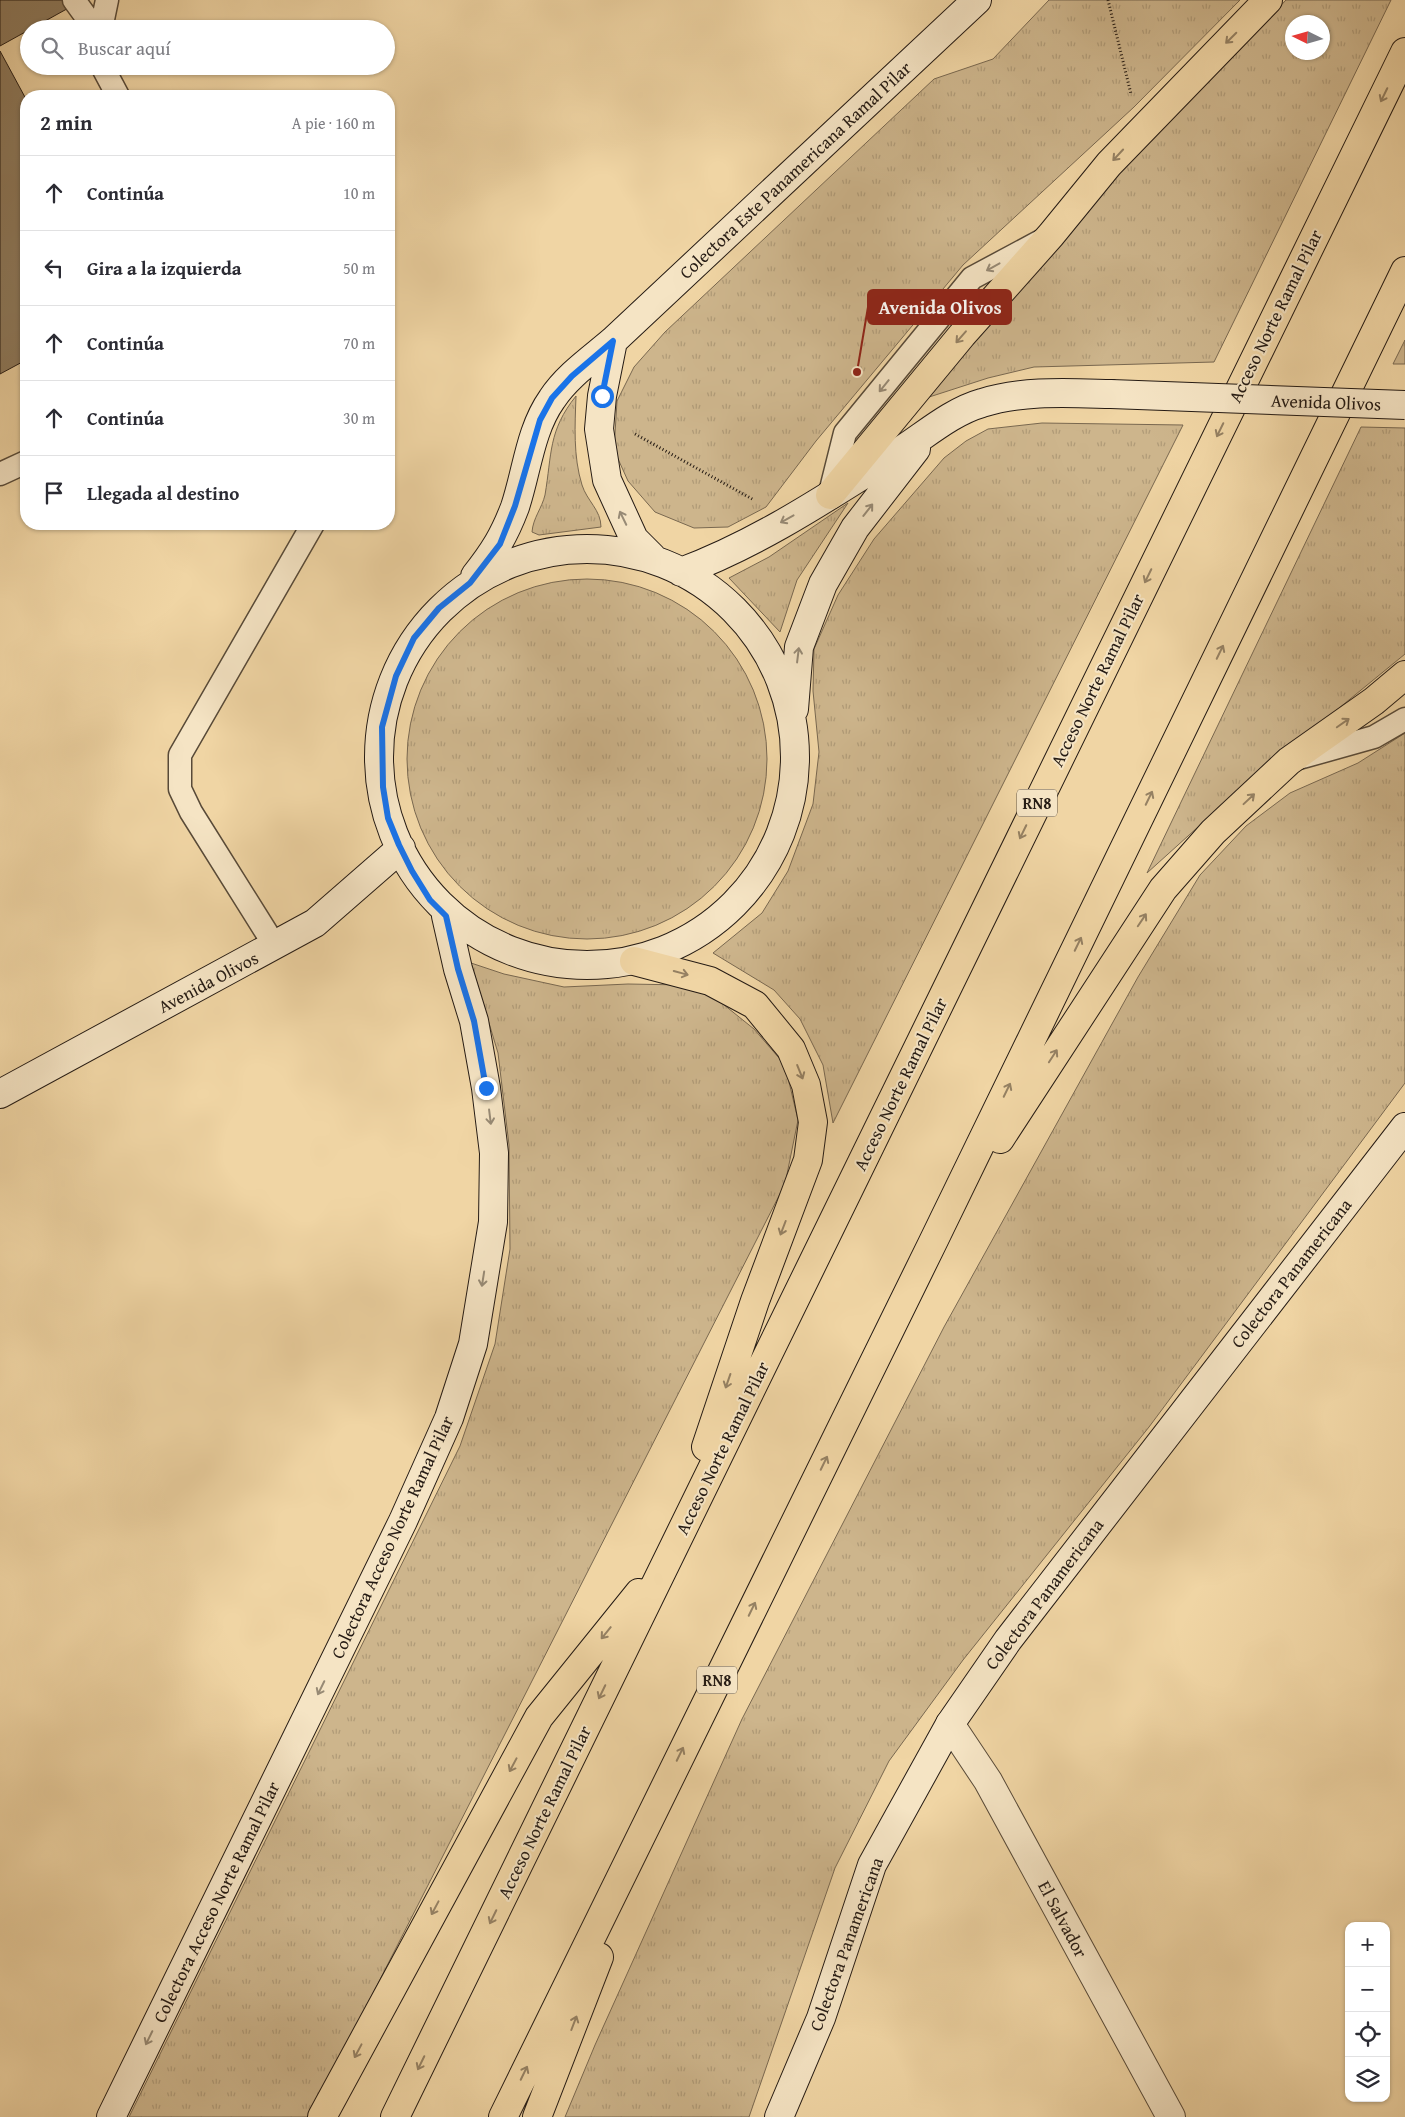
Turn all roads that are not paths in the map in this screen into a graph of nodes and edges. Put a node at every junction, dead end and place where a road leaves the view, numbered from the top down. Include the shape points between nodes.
1 (74, 0) edge
2 (107, 0) edge
3 (977, 0) edge
4 (1268, 0) edge
5 (88, 20) edge
6 (103, 20) edge
7 (1405, 52) edge
8 (107, 75) edge
9 (115, 90) edge
10 (1405, 271) edge
11 (613, 341) junction
12 (1405, 406) edge
13 (927, 435) junction
14 (20, 465) edge
15 (0, 474) edge
16 (830, 495) junction
17 (310, 530) edge
18 (652, 557) junction
19 (681, 572) junction
20 (470, 583) junction
21 (1405, 675) edge
22 (1405, 719) edge
23 (794, 738) junction
24 (1289, 761) junction
25 (400, 848) junction
26 (446, 916) junction
27 (275, 946) junction
28 (634, 961) junction
29 (0, 1094) edge
30 (1405, 1127) edge
31 (932, 1244) junction
32 (670, 1554) junction
33 (950, 1724) junction
34 (665, 1786) junction
35 (111, 2117) edge
36 (322, 2117) edge
37 (395, 2117) edge
38 (503, 2117) edge
39 (537, 2117) edge
40 (779, 2117) edge
41 (1171, 2117) edge

1 - 5 lane
2 - 6 lane
3 - 11 street, Colectora Este Panamericana Ramal Pilar
4 -> 16 highway via 1110,164 962,335
7 -> 32 highway, Acceso Norte Ramal Pilar / RN8
8 - 9 lane
31 -> 10 highway, RN8
18 -> 11 street via 634,539 607,480 600,429 602,396
11 - 20 street, Colectora Este Panamericana Ramal Pilar via 552,398 540,420 515,506 500,544
12 - 13 street, Avenida Olivos, bridge via 1039,394 982,403 955,415
13 - 16 street, Avenida Olivos
23 -> 13 street, Avenida Olivos via 794,688 799,647 823,584 855,528
14 - 15 lane
16 -> 19 street, Avenida Olivos via 717,559
17 - 27 lane via 180,755 180,788 191,812
18 - 19 street
18 - 20 street via 599,546 569,547 504,564
19 - 23 street via 724,602 758,640 782,687
20 - 25 street via 439,608 414,638 396,676 382,727 383,787 388,818
24 -> 21 highway
22 - 24 lane via 1374,738
23 - 28 street via 793,786 780,835 756,878 722,916 681,944
31 -> 24 highway via 1162,889 1213,832
25 - 26 street via 430,900
25 - 27 street, Avenida Olivos via 315,923
26 - 28 street via 518,955 556,964 595,967
26 -> 35 street, Colectora Acceso Norte Ramal Pilar via 474,1021 494,1153 492,1222 473,1344 449,1418 403,1521
27 - 29 street, Avenida Olivos
28 -> 32 highway via 710,981 755,1005 791,1049 806,1085 813,1122 808,1160
30 - 33 street, Colectora Panamericana via 1013,1633
34 -> 31 highway, RN8
32 -> 36 highway via 539,1717
32 -> 37 highway, Acceso Norte Ramal Pilar / RN8
33 - 40 street, Colectora Panamericana via 872,1865 821,2018
33 - 41 street, El Salvador via 988,1781
38 -> 34 highway, RN8
39 -> 34 highway

